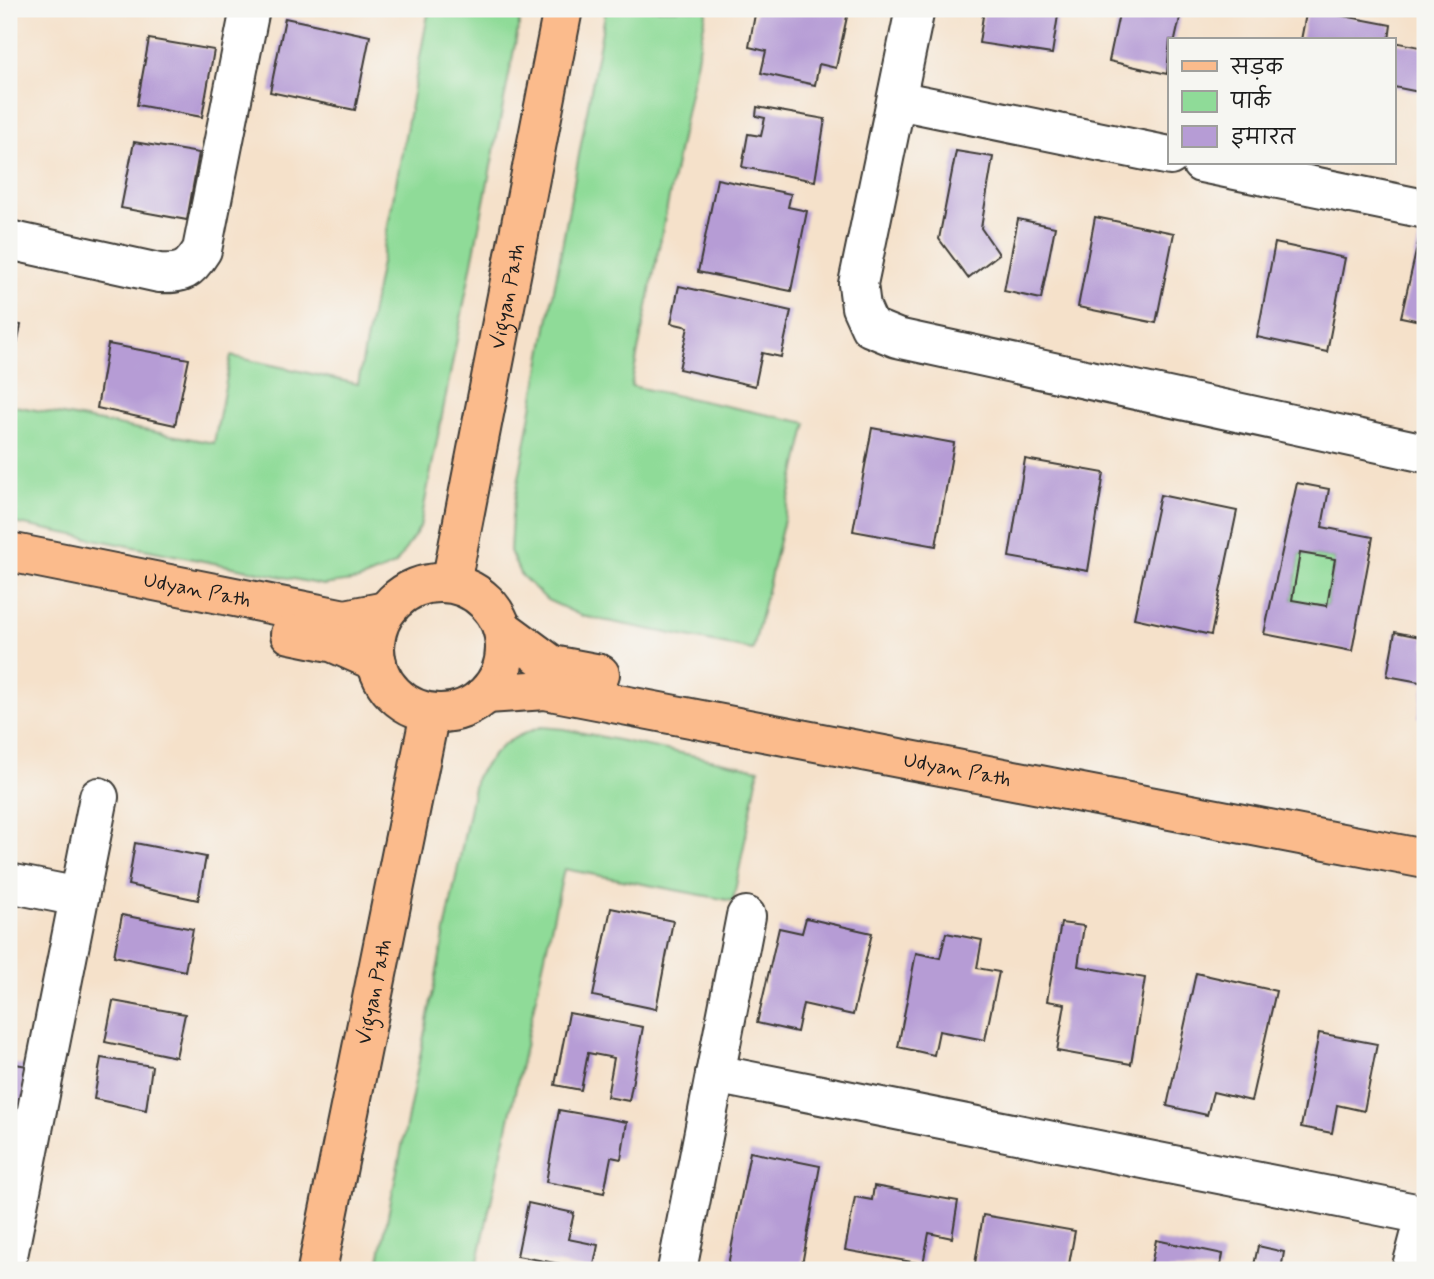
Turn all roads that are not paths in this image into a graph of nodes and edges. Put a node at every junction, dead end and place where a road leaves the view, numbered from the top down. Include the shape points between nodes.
1 (250, 9) edge
2 (564, 9) edge
3 (915, 9) edge
4 (897, 100) junction
5 (1168, 156) edge
6 (1206, 164) edge
7 (1425, 209) edge
8 (9, 240) edge
9 (1425, 453) edge
10 (9, 552) edge
11 (9, 579) edge
12 (451, 583) junction
13 (386, 611) junction
14 (503, 629) junction
15 (377, 663) junction
16 (487, 694) junction
17 (430, 713) junction
18 (99, 797) dead end
19 (1425, 832) edge
20 (1425, 859) edge
21 (9, 883) edge
22 (79, 897) junction
23 (746, 916) dead end
24 (715, 1074) junction
25 (1425, 1216) edge
26 (9, 1251) edge
27 (317, 1270) edge
28 (677, 1270) edge
29 (1411, 1270) edge

1 - 8 street via 202,250 193,263 180,274 159,273
2 - 12 main road, Vigyan Path
3 - 4 street
4 - 5 street
4 - 9 street via 858,284 870,327 897,338
6 - 7 street
10 - 13 main road, Udyan Path via 345,619
11 - 15 main road, Udyan Path via 334,643
12 - 13 main road via 430,583 402,594
12 - 14 main road via 473,591 494,609
13 - 15 main road via 376,637
14 - 16 main road via 505,659
14 - 19 main road, Udyan Path via 552,665
15 - 17 main road via 387,686 405,703
16 - 17 main road via 453,713
16 - 20 main road, Udyan Path via 545,690
17 - 27 main road, Vigyan Path
18 - 22 street
21 - 22 street
22 - 26 street
23 - 24 street
24 - 25 street
24 - 28 street
25 - 29 street

